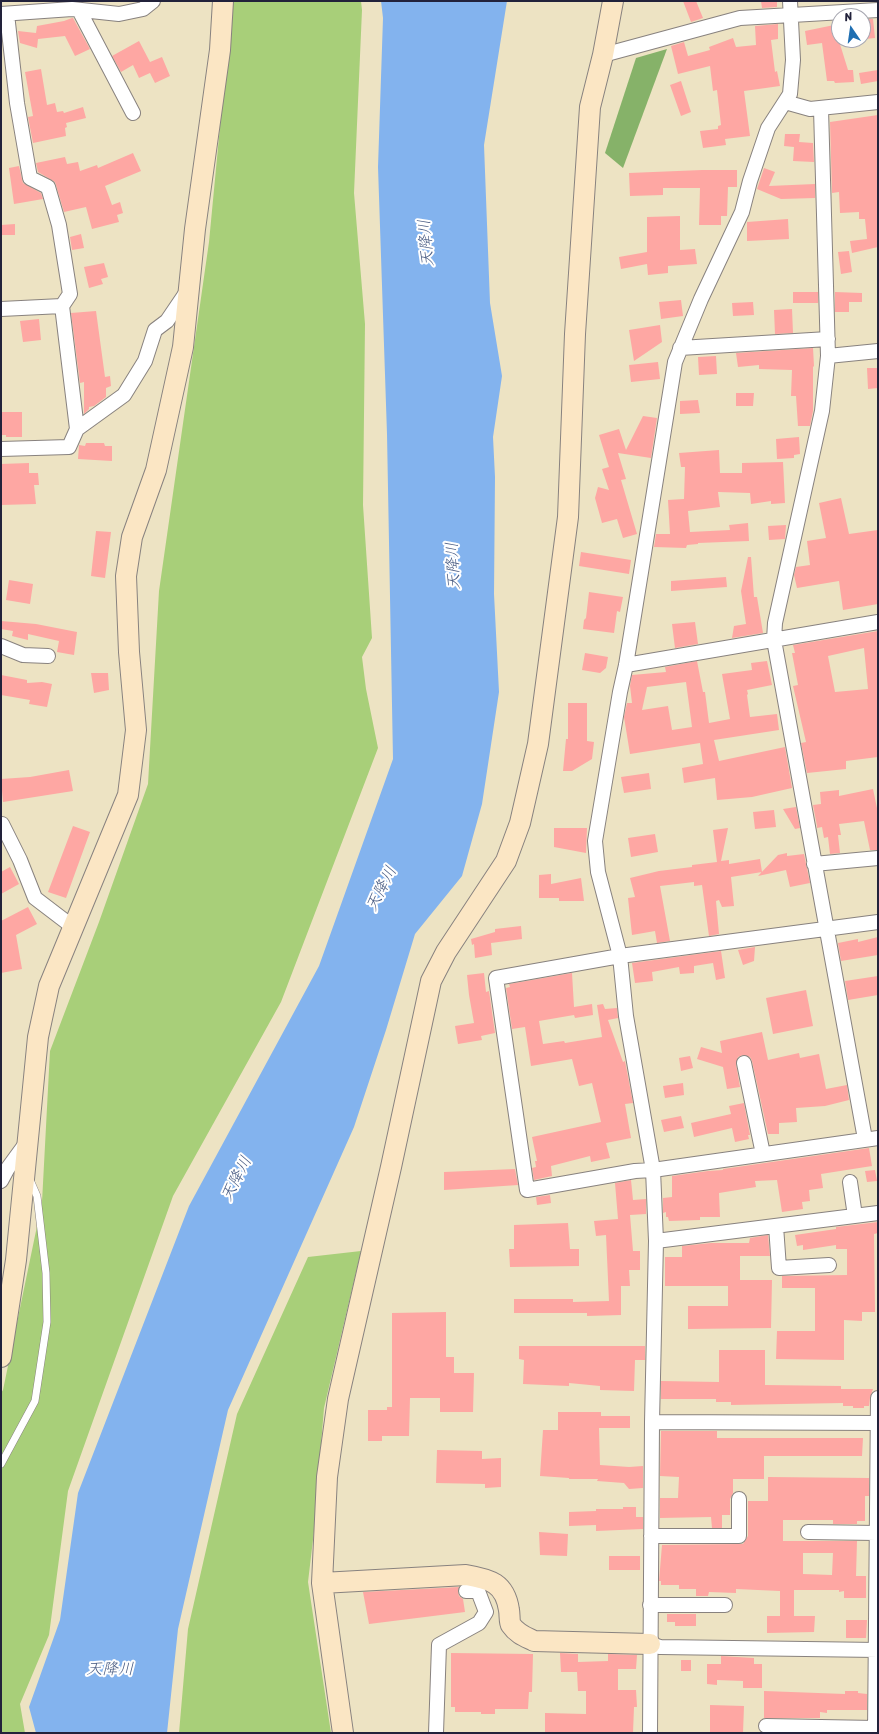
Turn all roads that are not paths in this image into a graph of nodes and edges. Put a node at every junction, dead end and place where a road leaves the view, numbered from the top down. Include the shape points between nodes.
1 (153, 1) edge
2 (223, 1) edge
3 (613, 1) edge
4 (74, 6) edge
5 (791, 8) edge
6 (878, 10) edge
7 (4, 14) edge
8 (603, 55) junction
9 (785, 102) junction
10 (878, 102) edge
11 (821, 108) junction
12 (133, 113) dead end
13 (190, 288) junction
14 (62, 306) junction
15 (1, 308) edge
16 (828, 339) junction
17 (680, 348) junction
18 (878, 351) edge
19 (828, 356) junction
20 (77, 429) junction
21 (1, 449) edge
22 (878, 622) edge
23 (774, 640) junction
24 (1, 646) edge
25 (48, 656) dead end
26 (626, 665) junction
27 (2, 824) dead end
28 (878, 858) edge
29 (814, 864) junction
30 (878, 922) edge
31 (73, 927) junction
32 (826, 928) junction
33 (620, 956) junction
34 (744, 1063) dead end
35 (871, 1138) edge
36 (27, 1142) junction
37 (763, 1154) junction
38 (25, 1167) junction
39 (653, 1170) junction
40 (1, 1181) edge
41 (850, 1182) dead end
42 (878, 1214) edge
43 (855, 1216) junction
44 (776, 1226) junction
45 (656, 1241) junction
46 (830, 1265) dead end
47 (1, 1357) edge
48 (878, 1398) edge
49 (652, 1422) junction
50 (878, 1423) edge
51 (1, 1464) edge
52 (739, 1499) dead end
53 (808, 1532) dead end
54 (876, 1533) junction
55 (651, 1536) junction
56 (322, 1583) junction
57 (466, 1591) dead end
58 (650, 1605) junction
59 (725, 1605) dead end
60 (877, 1606) edge
61 (650, 1644) junction
62 (877, 1650) edge
63 (766, 1726) dead end
64 (876, 1726) edge
65 (343, 1733) edge
66 (436, 1733) edge
67 (650, 1733) edge

1 - 4 street via 143,9 119,14
2 - 13 street via 220,50 195,230
3 - 8 street
4 - 7 street
4 - 12 street
5 - 6 street
5 - 8 street via 740,18
5 - 9 street via 793,60 790,94
7 - 14 street via 30,178 48,187 59,225 70,294
8 - 56 street via 590,107 574,350 568,517 538,744 520,823 506,861 446,952 431,981 338,1399 327,1477
9 - 11 street via 810,109
9 - 17 street via 768,128 742,212
10 - 11 street
11 - 16 street
13 - 20 street via 167,321 155,330 145,361 124,395
13 - 31 street via 183,347 158,463 132,537 126,576 136,730 128,795
14 - 15 street
14 - 20 street
16 - 17 street
16 - 19 street
17 - 26 street via 675,362
18 - 19 street
19 - 23 street via 822,411
20 - 21 street via 70,447
22 - 23 street
23 - 26 street
23 - 29 street
24 - 25 street via 23,655
26 - 33 street via 595,841 598,872
27 - 31 street via 35,898
28 - 29 street
29 - 32 street
30 - 32 street
31 - 36 street via 49,986 38,1037
32 - 33 street
32 - 35 street
33 - 39 street via 626,1016
33 - 39 street via 496,978 527,1190
34 - 37 street
35 - 37 street
36 - 38 street
36 - 40 street
37 - 39 street
38 - 47 street via 16,1260
38 - 51 lane via 37,1196 46,1273 47,1322 35,1401
39 - 45 street
41 - 43 street
42 - 43 street
43 - 44 street
44 - 45 street
44 - 46 street via 779,1268
45 - 49 street
48 - 50 street
49 - 50 street
49 - 55 street
50 - 54 street
52 - 55 street via 739,1536
53 - 54 street
54 - 60 street
55 - 58 street
56 - 61 street via 466,1575 486,1578 503,1592 509,1609 510,1624 519,1634 534,1640
56 - 65 street
57 - 66 street via 478,1591 486,1612 480,1623 439,1645
58 - 59 street
58 - 61 street
60 - 62 street
61 - 62 street via 660,1647
61 - 67 street
62 - 64 street
63 - 64 street

